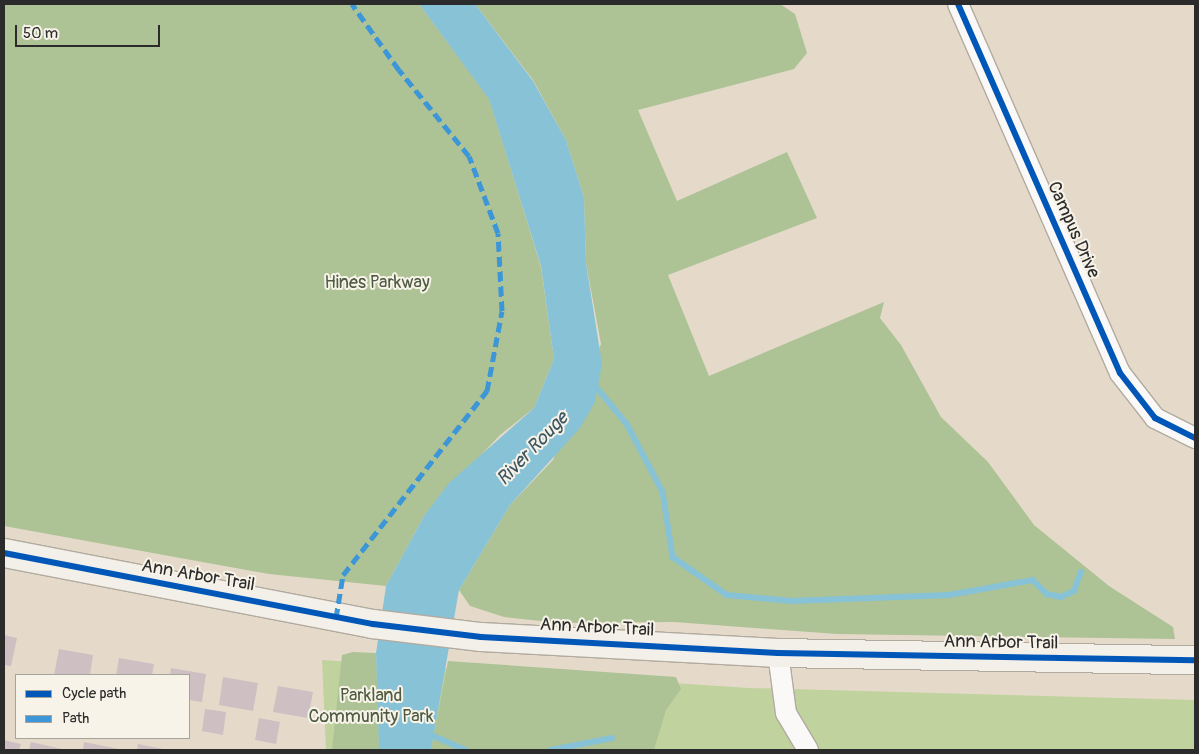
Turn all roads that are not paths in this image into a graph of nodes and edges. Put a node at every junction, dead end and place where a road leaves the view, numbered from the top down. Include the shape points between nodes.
1 (958, 4) edge
2 (1195, 438) edge
3 (4, 553) edge
4 (778, 653) junction
5 (1195, 660) edge
6 (808, 750) edge

1 - 2 street, Campus Drive via 1120,373 1156,418
3 - 4 street, Ann Arbor Trail via 373,624 481,637
4 - 5 street, Ann Arbor Trail
4 - 6 street via 786,714

